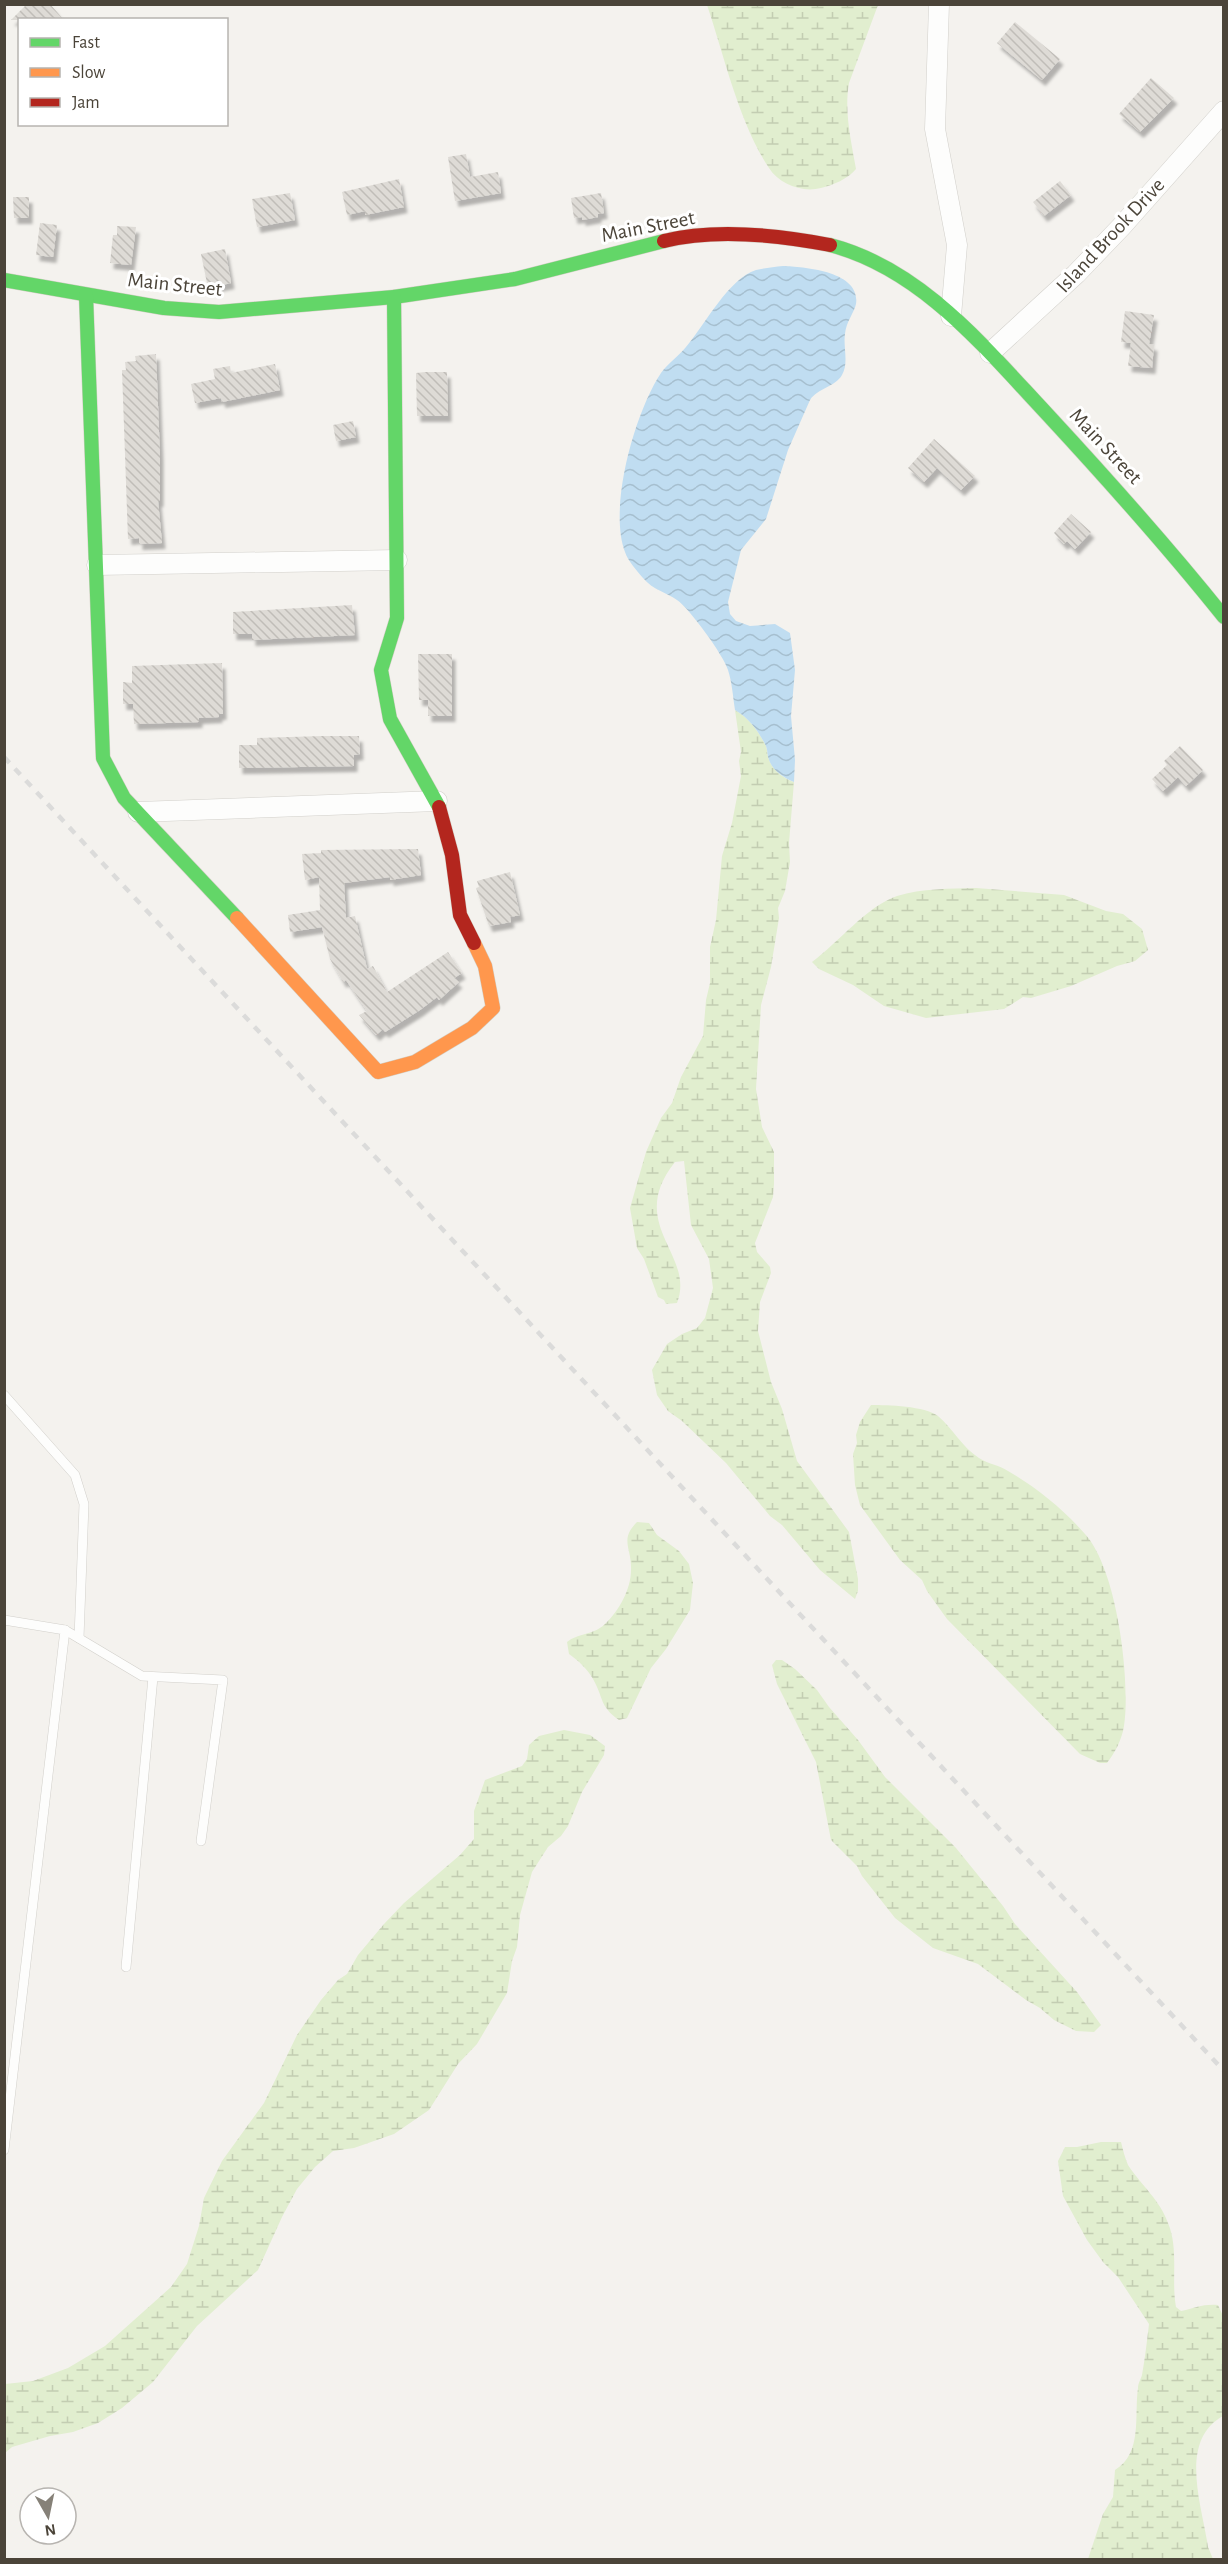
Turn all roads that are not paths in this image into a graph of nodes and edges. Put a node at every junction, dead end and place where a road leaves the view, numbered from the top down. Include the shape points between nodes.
1 (939, 4) edge
2 (1224, 111) edge
3 (4, 280) edge
4 (86, 295) junction
5 (394, 297) junction
6 (951, 316) junction
7 (990, 353) junction
8 (397, 560) junction
9 (97, 565) junction
10 (1224, 617) edge
11 (437, 801) junction
12 (138, 812) junction
13 (4, 1395) edge
14 (4, 1620) edge
15 (65, 1630) junction
16 (79, 1638) junction
17 (153, 1677) junction
18 (201, 1841) dead end
19 (126, 1967) dead end
20 (4, 2150) edge

1 - 6 street via 935,129 957,245
2 - 7 street, Island Brook Drive via 1076,274
3 - 4 street, Main Street
4 - 5 street, Main Street via 164,308 219,312
4 - 9 street
5 - 6 street, Main Street via 515,279 676,238 755,236 832,245 866,257 900,274
5 - 8 street
6 - 7 street, Main Street
7 - 10 street, Main Street via 1155,531
8 - 9 street
8 - 11 street via 397,618 381,670 390,719
9 - 12 street via 103,758 124,798
11 - 12 street
11 - 12 street via 452,855 460,915 485,966 493,1008 472,1028 415,1062 378,1072
13 - 16 lane via 75,1475 84,1504
14 - 15 lane
15 - 16 lane
15 - 20 lane
16 - 17 lane via 142,1676
17 - 18 lane via 223,1680
17 - 19 lane

